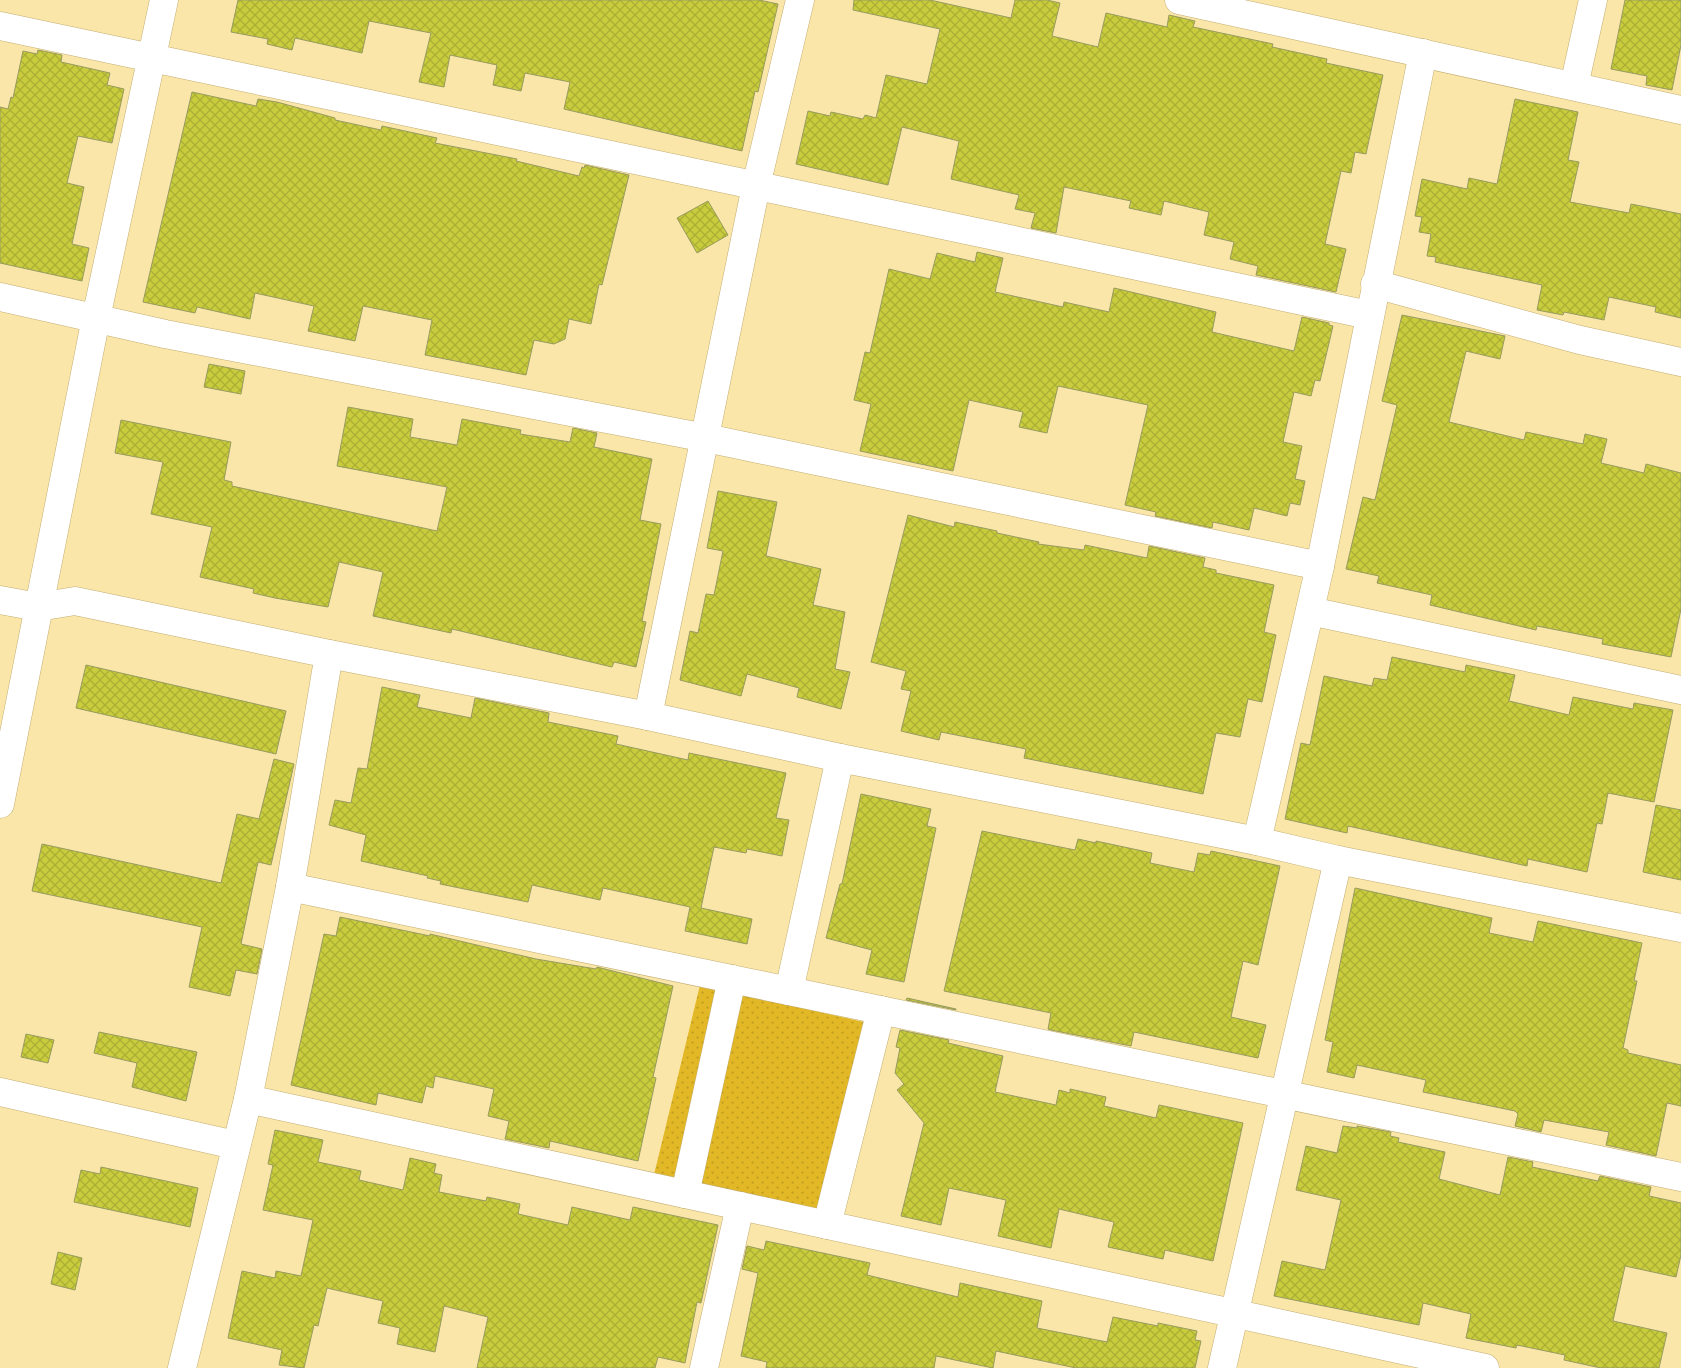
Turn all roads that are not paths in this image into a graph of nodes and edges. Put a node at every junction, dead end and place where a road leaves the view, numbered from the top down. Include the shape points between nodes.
1 (164, 0) edge
2 (800, 0) edge
3 (1179, 0) edge
4 (1593, 0) edge
5 (0, 26) edge
6 (1423, 53) junction
7 (151, 58) junction
8 (1574, 86) junction
9 (1681, 110) edge
10 (756, 186) junction
11 (1375, 284) junction
12 (0, 297) edge
13 (1369, 315) junction
14 (96, 318) junction
15 (1681, 362) edge
16 (706, 438) junction
17 (1320, 566) junction
18 (0, 600) edge
19 (38, 607) junction
20 (1310, 611) junction
21 (329, 654) junction
22 (1681, 690) edge
23 (648, 716) junction
24 (840, 758) junction
25 (0, 804) edge
26 (1257, 842) junction
27 (1338, 860) junction
28 (290, 887) junction
29 (1681, 928) edge
30 (732, 979) junction
31 (789, 991) junction
32 (881, 1010) junction
33 (0, 1092) edge
34 (1286, 1095) junction
35 (248, 1099) junction
36 (235, 1145) junction
37 (1681, 1177) edge
38 (685, 1194) junction
39 (740, 1206) junction
40 (827, 1225) junction
41 (1234, 1314) junction
42 (182, 1368) edge
43 (704, 1368) edge
44 (1222, 1368) edge
45 (1485, 1368) edge

1 - 7 street
2 - 10 street
3 - 6 street
4 - 8 street
5 - 7 street
6 - 8 street
6 - 11 street
7 - 10 street
7 - 14 street
8 - 9 street
10 - 13 street
10 - 16 street
11 - 13 street
11 - 15 street via 1580,340
12 - 14 street
13 - 17 street
14 - 16 street
14 - 19 street
16 - 17 street
16 - 23 street
17 - 20 street
18 - 19 street
19 - 21 street via 76,601
19 - 25 street
20 - 22 street
20 - 26 street
21 - 23 street
21 - 28 street
23 - 24 street
24 - 26 street
24 - 31 street
26 - 27 street
27 - 29 street
27 - 34 street
28 - 30 street
28 - 35 street
30 - 31 street
30 - 38 street
31 - 32 street
32 - 34 street
32 - 40 street
33 - 36 street
34 - 37 street
34 - 41 street
35 - 36 street
35 - 38 street
36 - 42 street
38 - 39 street
39 - 40 street
39 - 43 street
40 - 41 street
41 - 44 street
41 - 45 street

